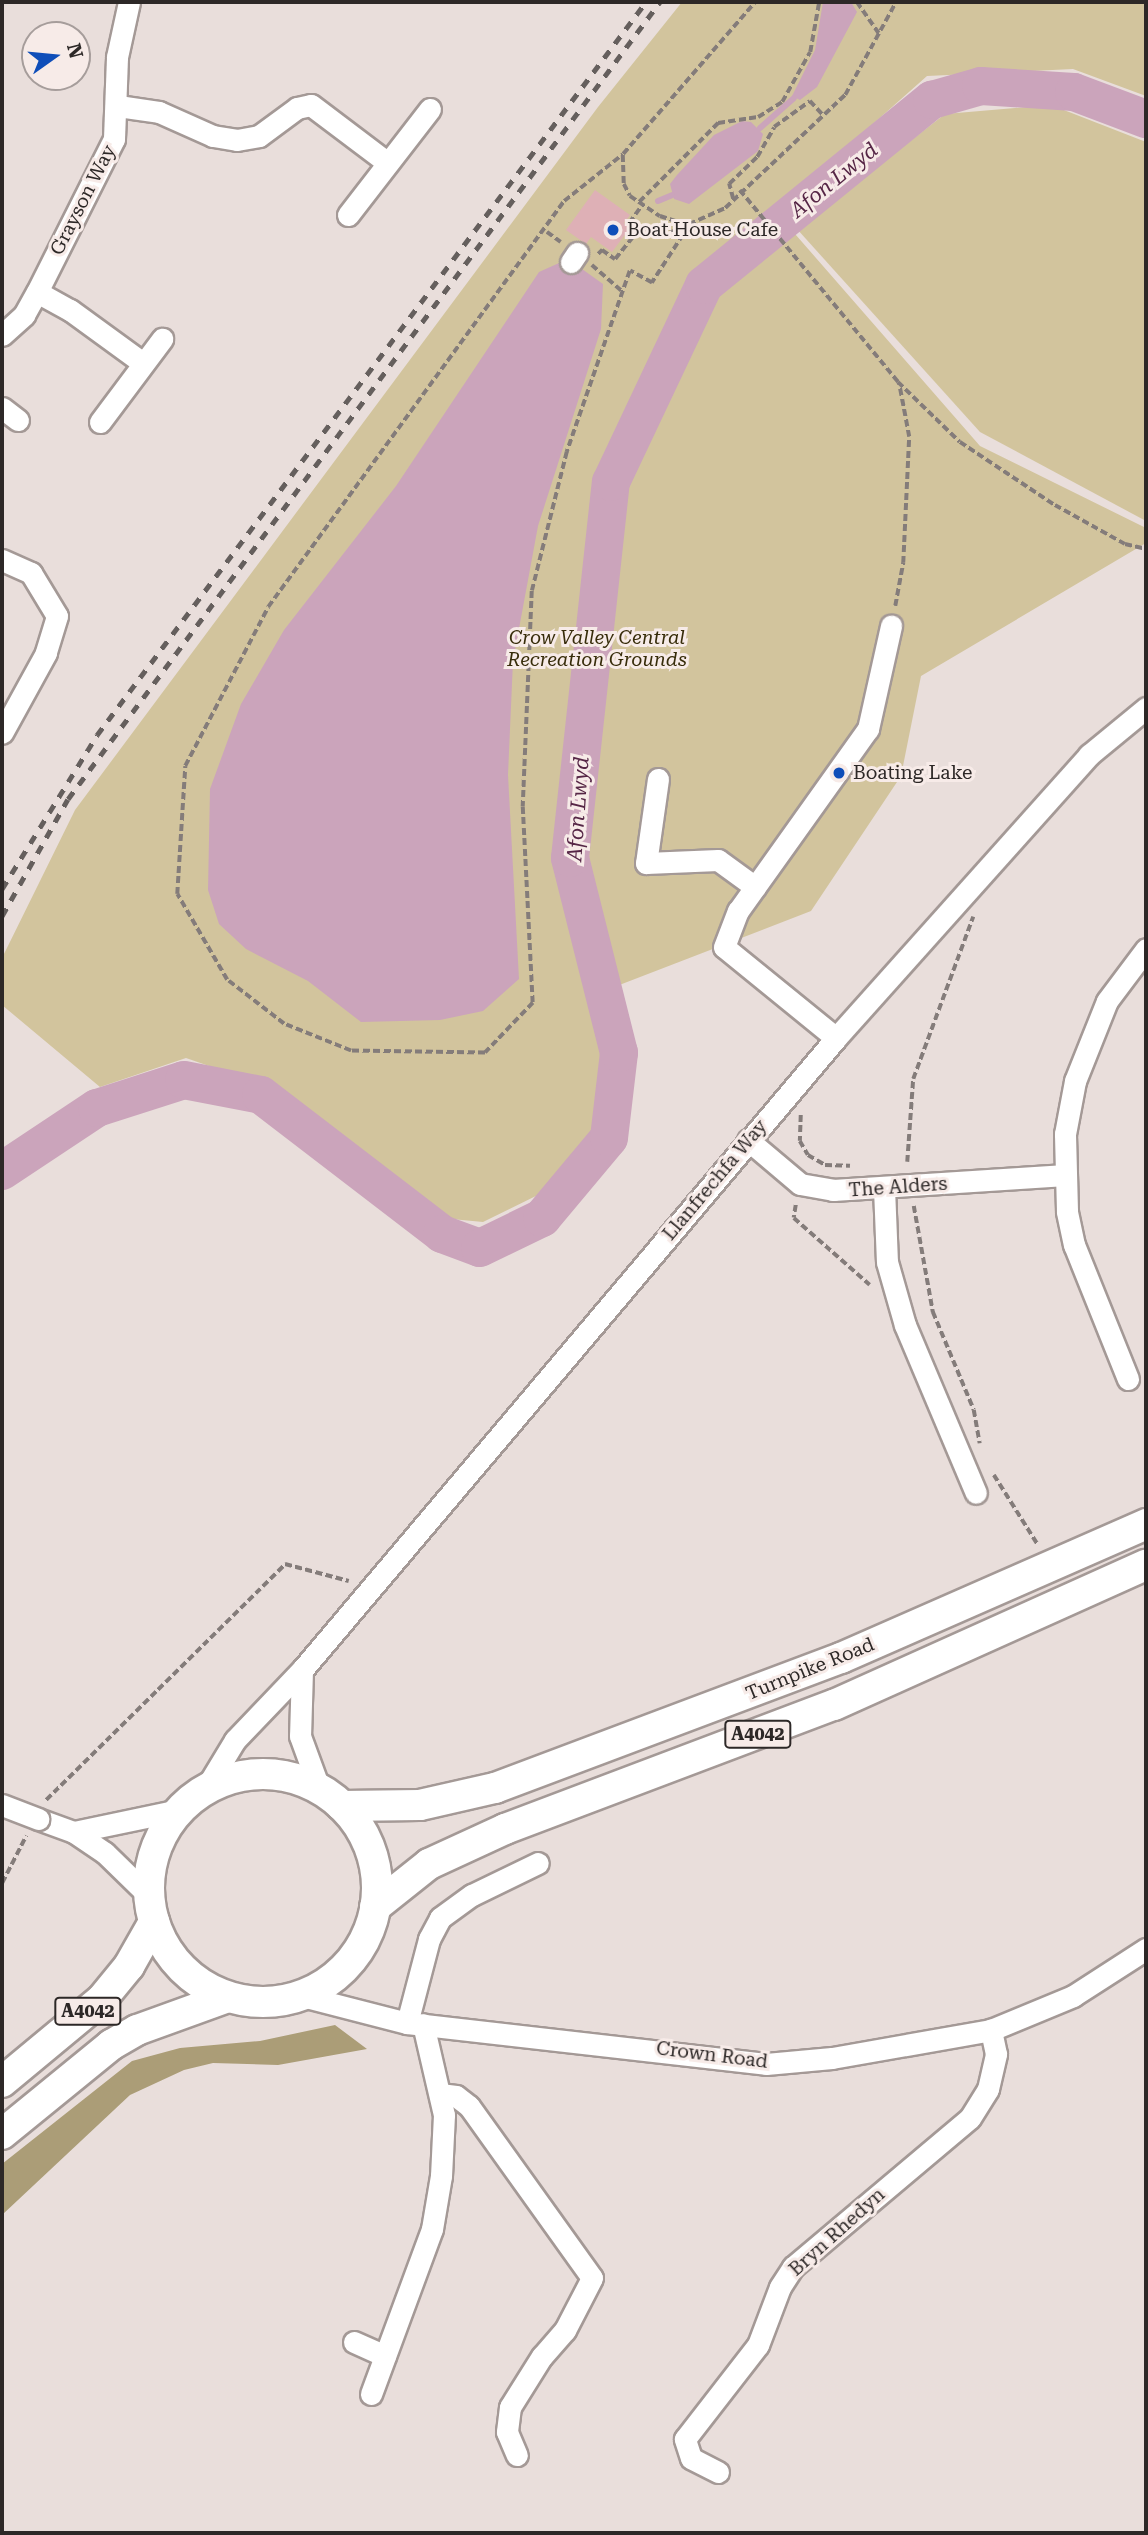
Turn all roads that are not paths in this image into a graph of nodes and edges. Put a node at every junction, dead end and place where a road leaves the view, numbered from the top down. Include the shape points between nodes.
1 (129, 2) edge
2 (118, 106) junction
3 (430, 109) dead end
4 (388, 163) junction
5 (348, 215) dead end
6 (37, 292) junction
7 (2, 335) edge
8 (162, 339) dead end
9 (143, 363) junction
10 (100, 422) dead end
11 (2, 561) edge
12 (891, 626) road end
13 (1146, 708) edge
14 (3, 727) edge
15 (658, 779) dead end
16 (755, 887) junction
17 (1146, 949) edge
18 (836, 1038) junction
19 (748, 1140) junction
20 (1066, 1175) junction
21 (884, 1188) junction
22 (1128, 1379) dead end
23 (976, 1493) dead end
24 (1146, 1524) edge
25 (1146, 1565) edge
26 (302, 1670) junction
27 (206, 1788) junction
28 (319, 1788) junction
29 (2, 1805) edge
30 (342, 1806) junction
31 (179, 1810) junction
32 (74, 1832) junction
33 (538, 1863) dead end
34 (376, 1907) junction
35 (151, 1909) junction
36 (1146, 1949) edge
37 (302, 1996) junction
38 (228, 1997) junction
39 (415, 2024) junction
40 (990, 2030) junction
41 (2, 2082) edge
42 (440, 2094) junction
43 (2, 2134) edge
44 (354, 2342) dead end
45 (385, 2356) junction
46 (371, 2394) dead end
47 (517, 2455) dead end
48 (718, 2472) dead end

1 - 2 street, Grayson Way via 117,57
2 - 4 street via 159,112 213,136 237,140 260,136 297,108 311,106
2 - 6 street, Grayson Way via 114,139
3 - 4 street
4 - 5 street
6 - 7 street, Grayson Way via 24,314
6 - 9 street
8 - 9 street
9 - 10 street
11 - 14 street via 31,573 57,616 46,653
12 - 16 street via 868,729
13 - 18 street, Llanfrechfa Way via 1089,755
15 - 16 street via 646,863 718,860
16 - 18 street via 738,911 724,947
17 - 20 street via 1107,1001 1075,1082 1065,1134
18 - 19 street, Llanfrechfa Way
19 - 21 street, The Alders via 800,1184 833,1191
19 - 26 street, Llanfrechfa Way
20 - 21 street, The Alders
20 - 22 street via 1074,1245
21 - 23 street via 887,1262 905,1325
24 - 30 highway, Turnpike Road / A4042 via 841,1658 495,1788 420,1805
25 - 34 highway, Turnpike Road / A4042 via 834,1705 505,1829 429,1864
26 - 27 street, Llanfrechfa Way via 235,1740
26 - 28 street via 300,1736
27 - 28 highway via 251,1774 298,1779
27 - 31 highway
28 - 30 highway
29 - 32 street, bridge
30 - 34 highway via 372,1853
31 - 32 street
31 - 35 highway via 155,1850
32 - 35 street via 104,1853
33 - 39 street via 472,1895 440,1918 429,1939
34 - 37 highway via 367,1936 351,1961 329,1982
35 - 38 highway via 181,1969
35 - 41 highway, A4042 via 128,1966 102,1999
36 - 40 street, Crown Road via 1073,1996
37 - 38 highway via 265,2002
37 - 39 street, Crown Road
38 - 43 highway, A4042 via 137,2030 111,2045
39 - 40 street, Crown Road via 766,2064 832,2058
39 - 42 street
40 - 48 street, Bryn Rhedyn via 996,2054 988,2089 970,2118 793,2267 780,2287 758,2345 685,2439 691,2458
42 - 45 street via 444,2115 441,2176 432,2229
42 - 47 street via 456,2096 469,2106 593,2278 565,2330 542,2356 510,2407 507,2432
44 - 45 street
45 - 46 street

